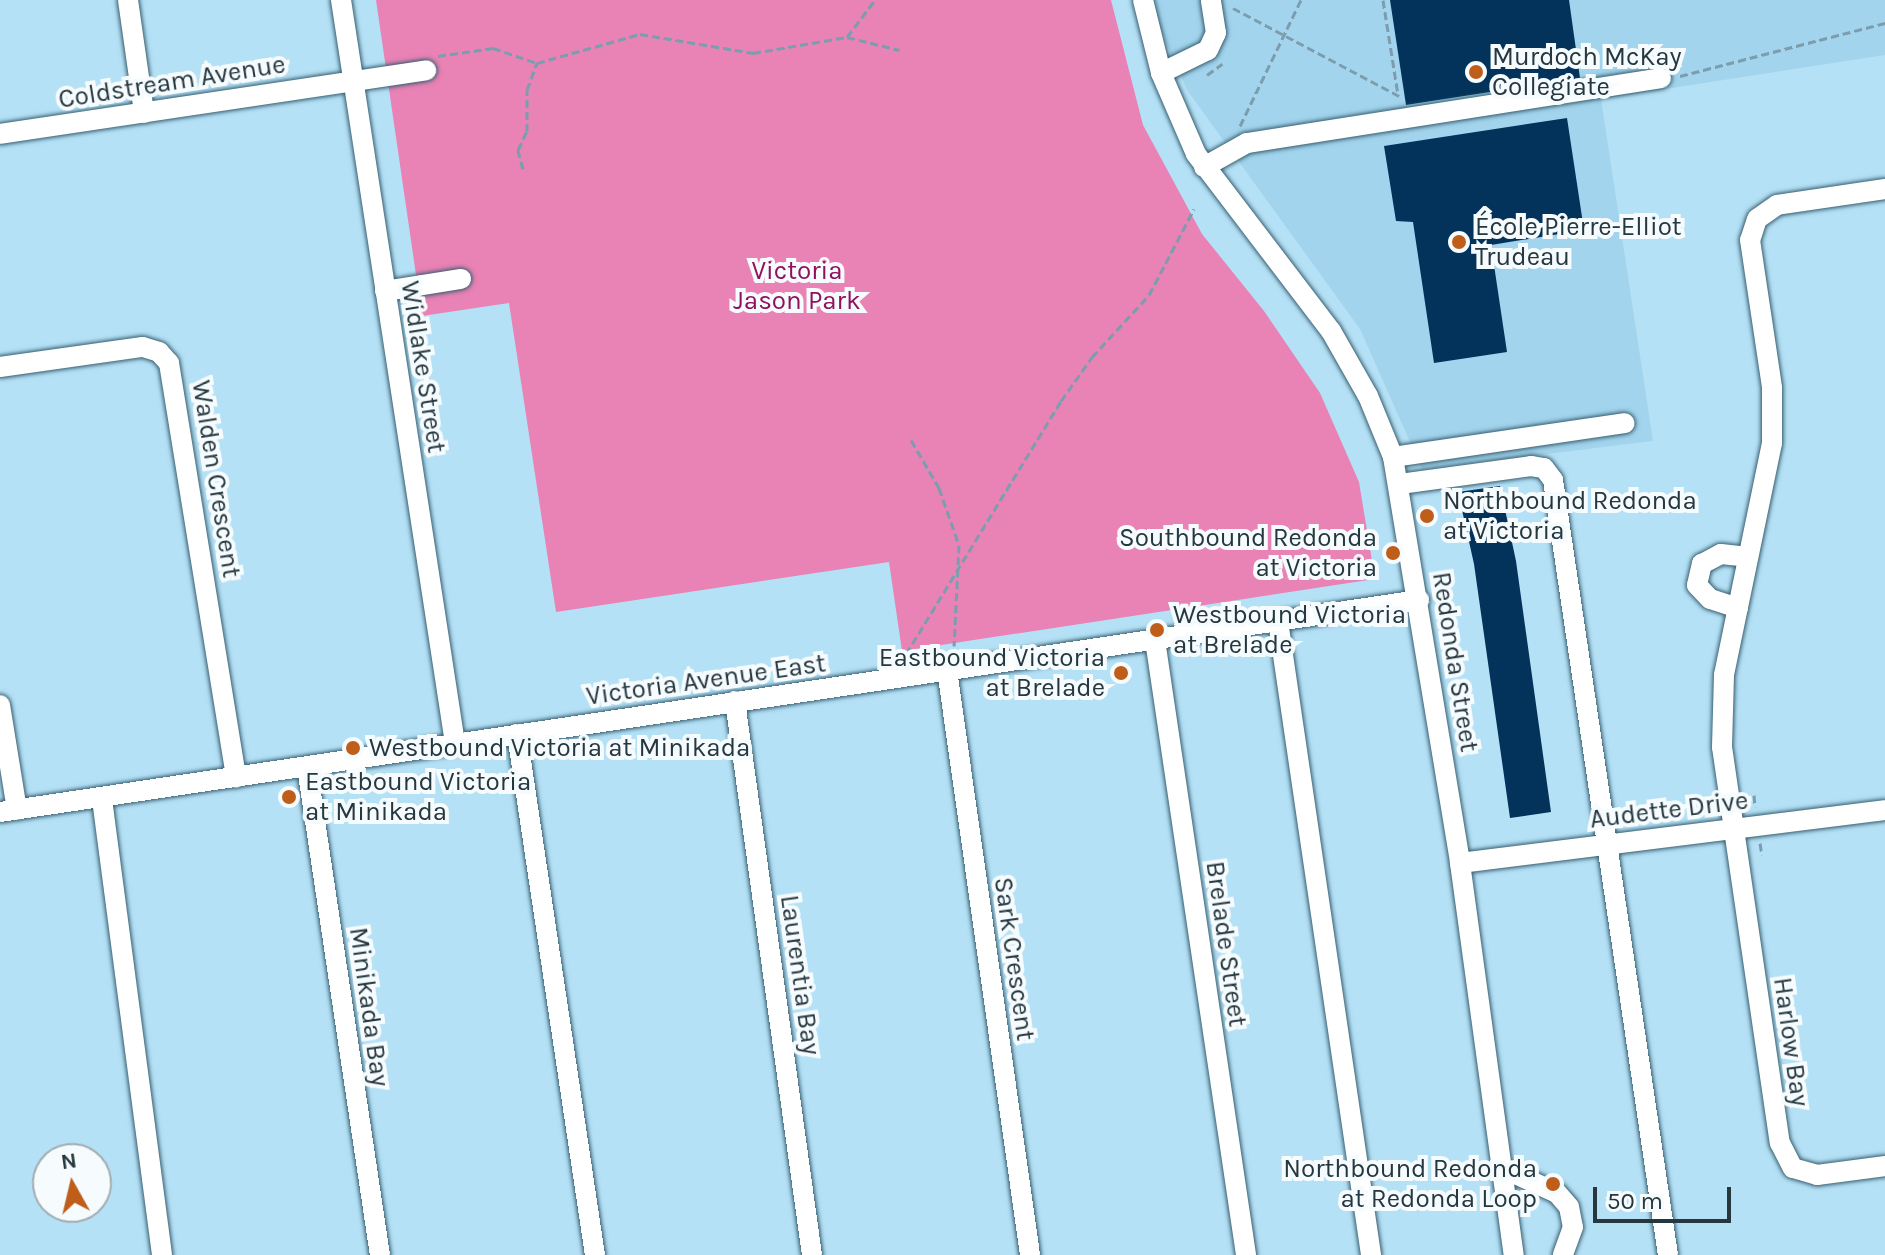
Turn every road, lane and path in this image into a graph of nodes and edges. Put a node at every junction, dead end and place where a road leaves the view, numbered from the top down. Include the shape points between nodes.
1 (128, 0) edge
2 (341, 0) edge
3 (875, 0) edge
4 (1143, 0) edge
5 (1301, 0) edge
6 (1383, 0) edge
7 (1220, 3) edge
8 (1885, 23) edge
9 (1284, 34) junction
10 (847, 37) junction
11 (899, 50) dead end
12 (537, 63) junction
13 (429, 64) joint
14 (1161, 73) junction
15 (1661, 78) joint
16 (353, 81) junction
17 (1399, 96) junction
18 (144, 113) junction
19 (1404, 118) junction
20 (0, 134) edge
21 (1235, 136) dead end
22 (1204, 167) junction
23 (523, 169) dead end
24 (1885, 189) edge
25 (1194, 209) dead end
26 (461, 279) dead end
27 (385, 291) junction
28 (0, 367) edge
29 (1625, 423) dead end
30 (911, 440) dead end
31 (1393, 457) junction
32 (1400, 484) junction
33 (1748, 557) junction
34 (958, 568) junction
35 (1419, 600) junction
36 (1738, 608) junction
37 (1278, 621) junction
38 (1155, 640) junction
39 (954, 646) dead end
40 (906, 654) dead end
41 (947, 670) junction
42 (735, 701) junction
43 (0, 705) edge
44 (517, 734) junction
45 (455, 743) junction
46 (307, 767) junction
47 (236, 778) junction
48 (102, 799) junction
49 (1885, 810) edge
50 (8, 811) edge
51 (1733, 829) junction
52 (1608, 844) junction
53 (1460, 863) junction
54 (1885, 1166) edge
55 (1502, 1168) junction
56 (162, 1255) edge
57 (380, 1255) edge
58 (595, 1255) edge
59 (812, 1255) edge
60 (1030, 1255) edge
61 (1246, 1255) edge
62 (1371, 1255) edge
63 (1514, 1255) edge
64 (1563, 1255) edge
65 (1668, 1255) edge

1 - 18 street
2 - 16 street, Widlake Street
3 - 10 path
4 - 14 street, Redonda Street
5 - 9 path
6 - 17 path
7 - 9 path
7 - 14 street via 1208,50
8 - 15 path
9 - 17 path
9 - 21 path
10 - 11 path
10 - 12 path via 753,53 640,34
12 - 13 path via 493,48
12 - 23 path via 527,90 527,131 518,150
13 - 16 street, Coldstream Avenue
14 - 22 street, Redonda Street
15 - 19 street
16 - 18 street, Coldstream Avenue
16 - 27 street, Widlake Street
17 - 19 path
18 - 20 street, Coldstream Avenue
19 - 22 street via 1247,143
22 - 31 street, Redonda Street via 1331,331 1368,396
24 - 33 street, Harlow Bay via 1777,205 1757,219 1750,240 1772,388 1772,443
25 - 34 path via 1149,295 1092,357 1061,401
26 - 27 street
27 - 45 street, Widlake Street
28 - 47 street, Walden Crescent via 143,347 159,352 169,363
29 - 31 street
30 - 34 path via 939,488 959,545
31 - 32 street, Redonda Street
32 - 35 street, Redonda Street
32 - 52 street via 1531,466 1544,468 1553,480
33 - 36 street, Harlow Bay
33 - 36 street via 1721,554 1702,564 1697,585 1710,599
34 - 39 path
34 - 40 path
35 - 37 street, Victoria Avenue East
35 - 53 street, Redonda Street
36 - 51 street, Harlow Bay via 1724,675 1722,747
37 - 38 street, Victoria Avenue East
37 - 62 street
38 - 41 street, Victoria Avenue East
38 - 61 street, Brelade Street
41 - 42 street, Victoria Avenue East
41 - 60 street, Sark Crescent
42 - 44 street, Victoria Avenue East
42 - 59 street, Laurentia Bay
43 - 50 street
44 - 45 street, Victoria Avenue East
44 - 58 street
45 - 46 street, Victoria Avenue East
46 - 47 street, Victoria Avenue East
46 - 57 street, Minikada Bay
47 - 48 street, Victoria Avenue East
48 - 50 street, Victoria Avenue East
48 - 56 street
49 - 51 street, Audette Drive
51 - 52 street, Audette Drive
51 - 54 street, Harlow Bay via 1780,1143 1793,1168 1817,1175
52 - 53 street, Audette Drive
52 - 65 street
53 - 55 street, Redonda Street
55 - 63 street, Redonda Street
55 - 64 street via 1557,1193 1569,1207 1573,1227

